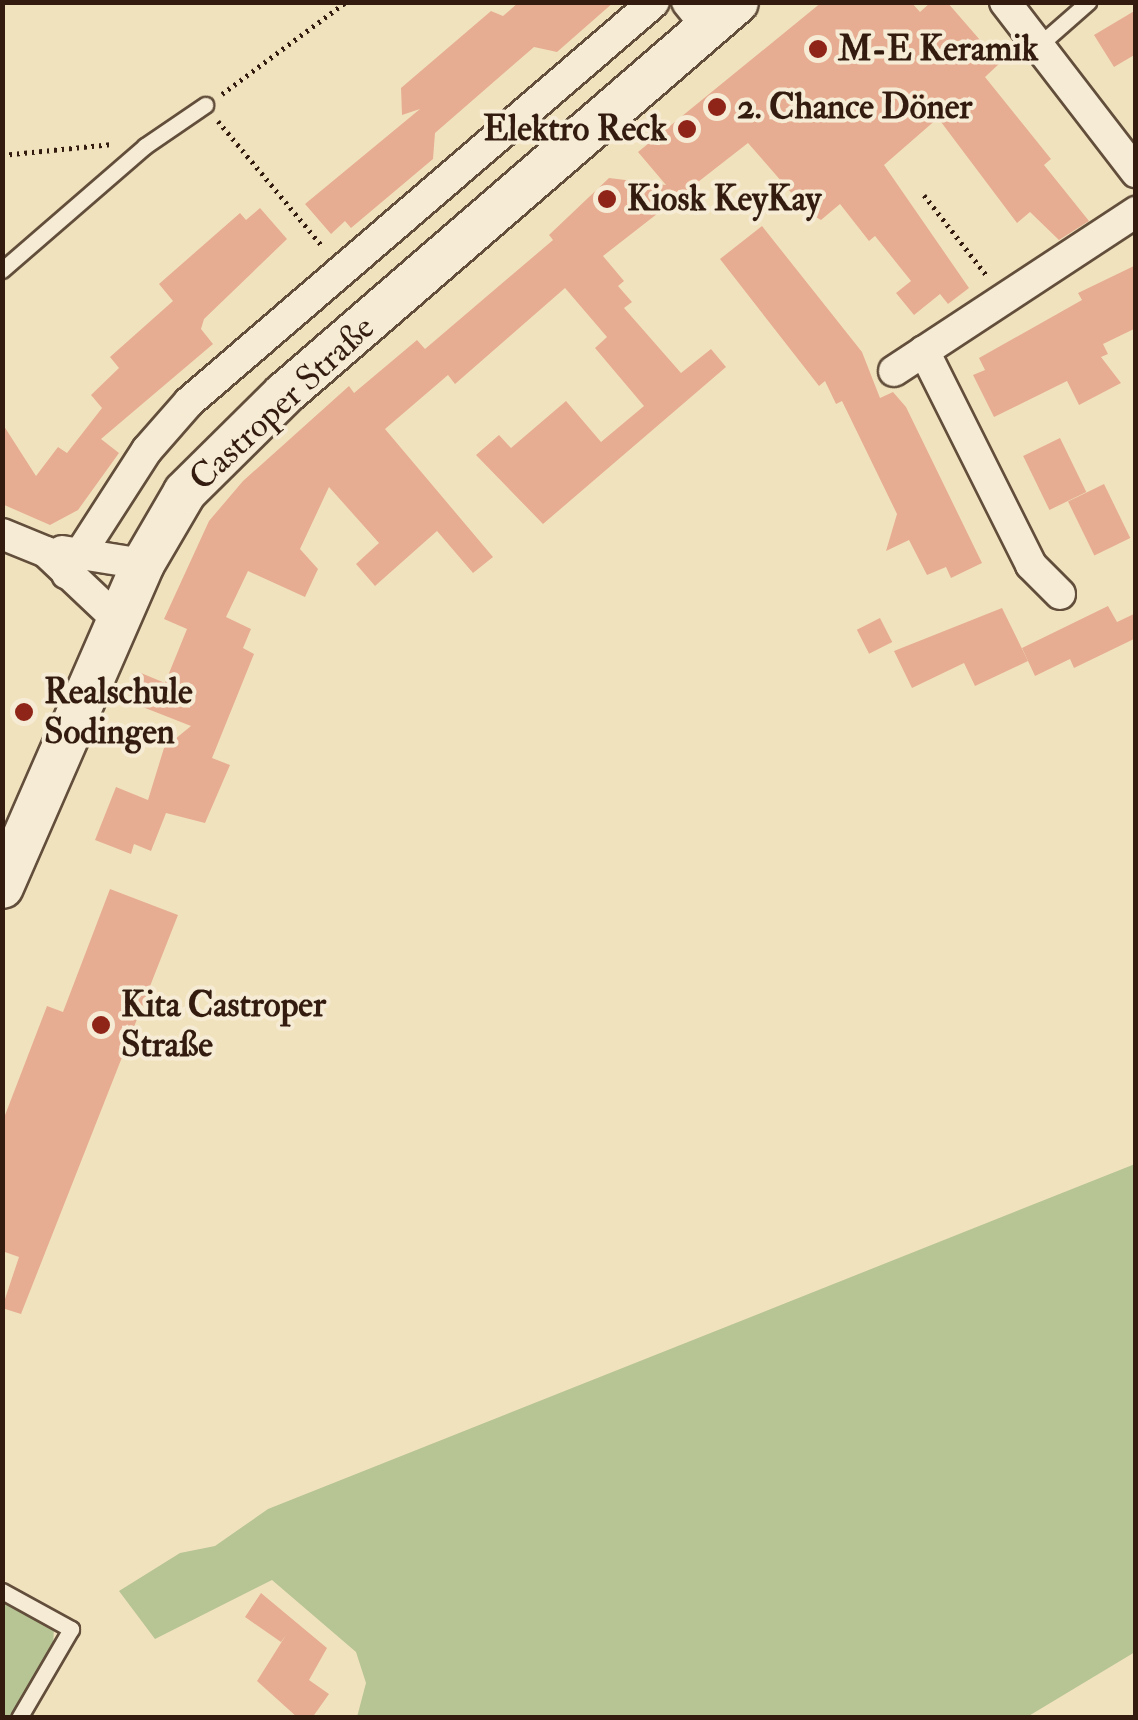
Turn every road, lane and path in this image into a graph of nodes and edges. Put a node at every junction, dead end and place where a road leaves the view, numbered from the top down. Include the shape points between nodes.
1 (346, 2) edge
2 (654, 2) edge
3 (1005, 2) edge
4 (1088, 2) edge
5 (711, 11) edge
6 (1038, 46) junction
7 (205, 105) junction
8 (145, 146) junction
9 (2, 155) edge
10 (1136, 172) edge
11 (924, 195) dead end
12 (1136, 212) edge
13 (341, 269) junction
14 (2, 270) edge
15 (1004, 298) junction
16 (924, 351) junction
17 (894, 371) dead end
18 (2, 534) edge
19 (64, 559) junction
20 (143, 564) junction
21 (1060, 594) dead end
22 (118, 620) junction
23 (2, 887) edge
24 (2, 1591) edge
25 (19, 1718) edge

1 - 7 path
2 - 13 street, Castroper Straße
3 - 6 street
4 - 6 lane
5 - 20 main road, Castroper Straße via 219,454 185,492
6 - 10 street
7 - 8 lane
7 - 13 path
8 - 9 path via 77,143
8 - 14 lane
11 - 15 path
12 - 15 street
13 - 19 street, Castroper Straße via 189,402
15 - 16 street
16 - 17 street
16 - 21 street via 1031,566
18 - 19 street
19 - 20 street
19 - 22 street
20 - 22 main road, Castroper Straße
22 - 23 main road, Castroper Straße
24 - 25 lane via 71,1629

